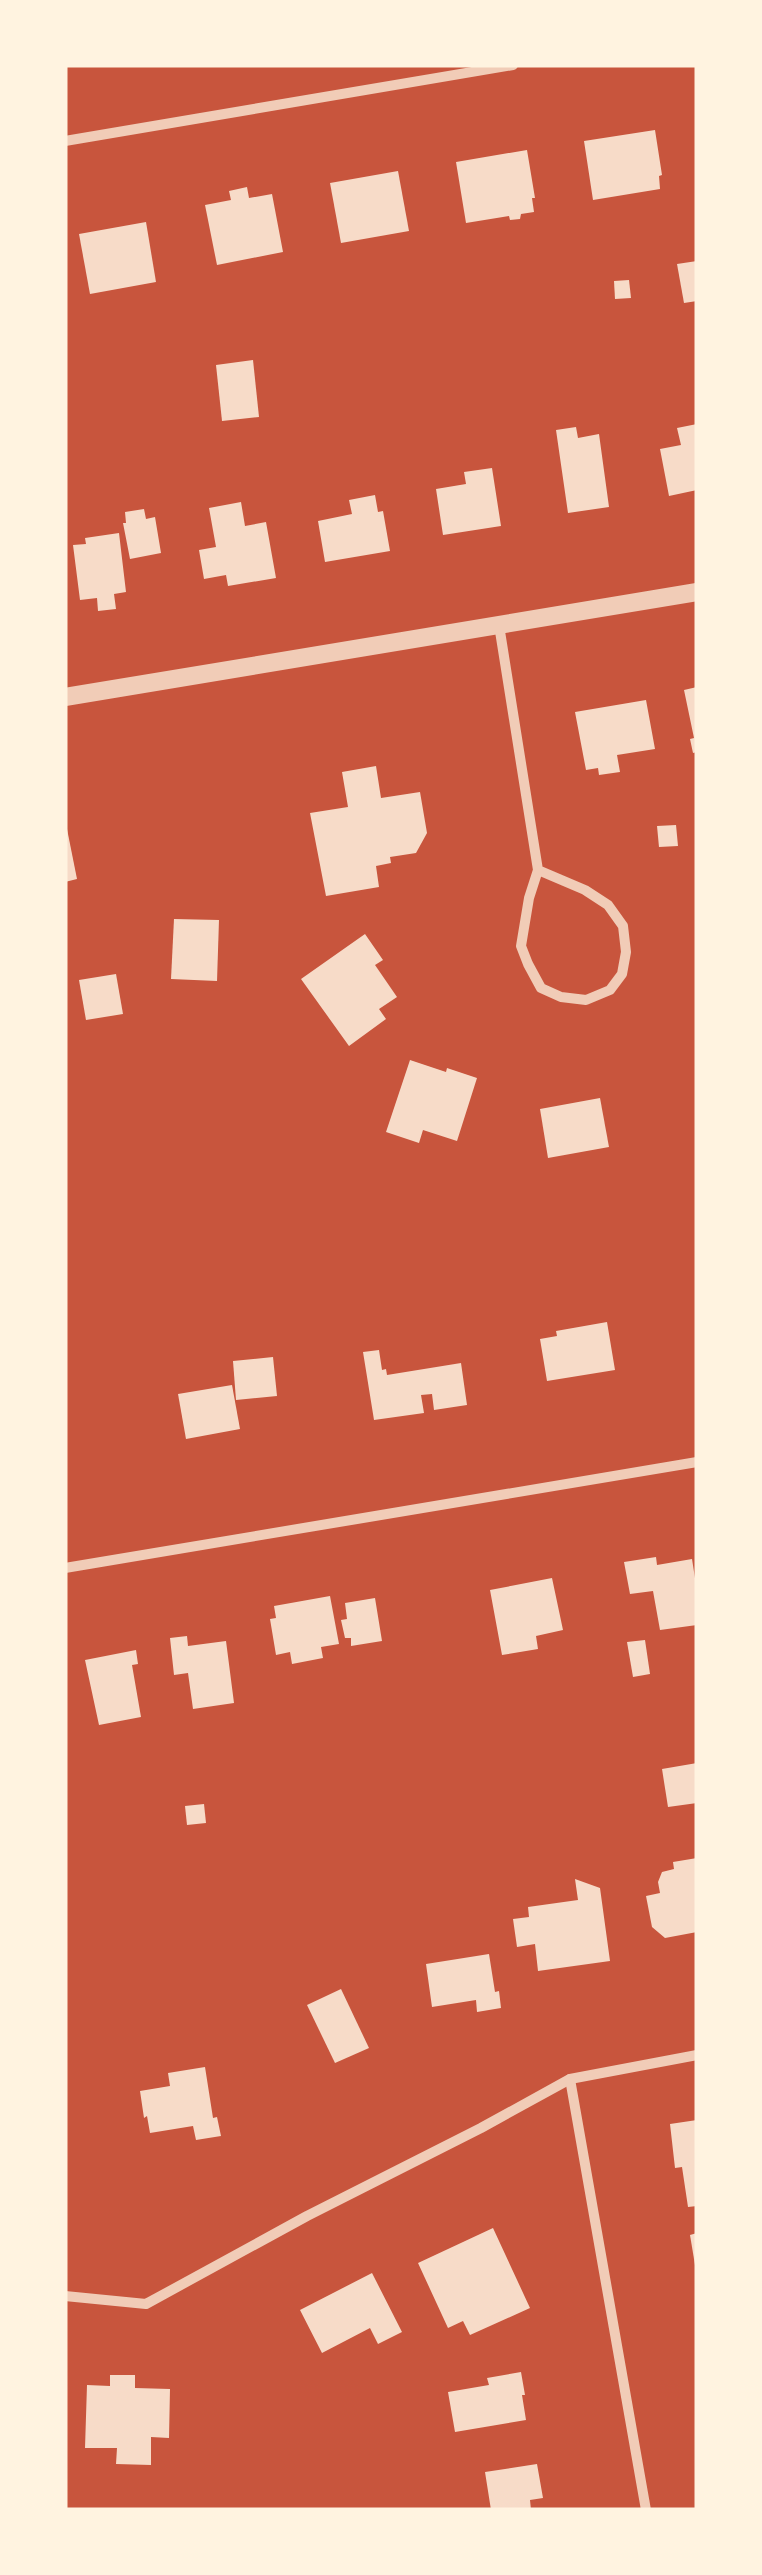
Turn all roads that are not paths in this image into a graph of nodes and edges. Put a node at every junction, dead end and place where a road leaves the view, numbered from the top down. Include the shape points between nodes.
1 (514, 65) edge
2 (65, 141) edge
3 (697, 592) edge
4 (499, 625) junction
5 (65, 697) edge
6 (538, 870) junction
7 (697, 1462) edge
8 (65, 1568) edge
9 (697, 2055) edge
10 (570, 2079) junction
11 (65, 2296) edge
12 (646, 2510) edge

1 - 2 street
3 - 4 street
4 - 5 street
4 - 6 street
6 - 6 street via 608,905 623,926 622,974 610,990 586,1000 542,988 521,946
7 - 8 street
9 - 10 street
10 - 11 street via 146,2304
10 - 12 street

